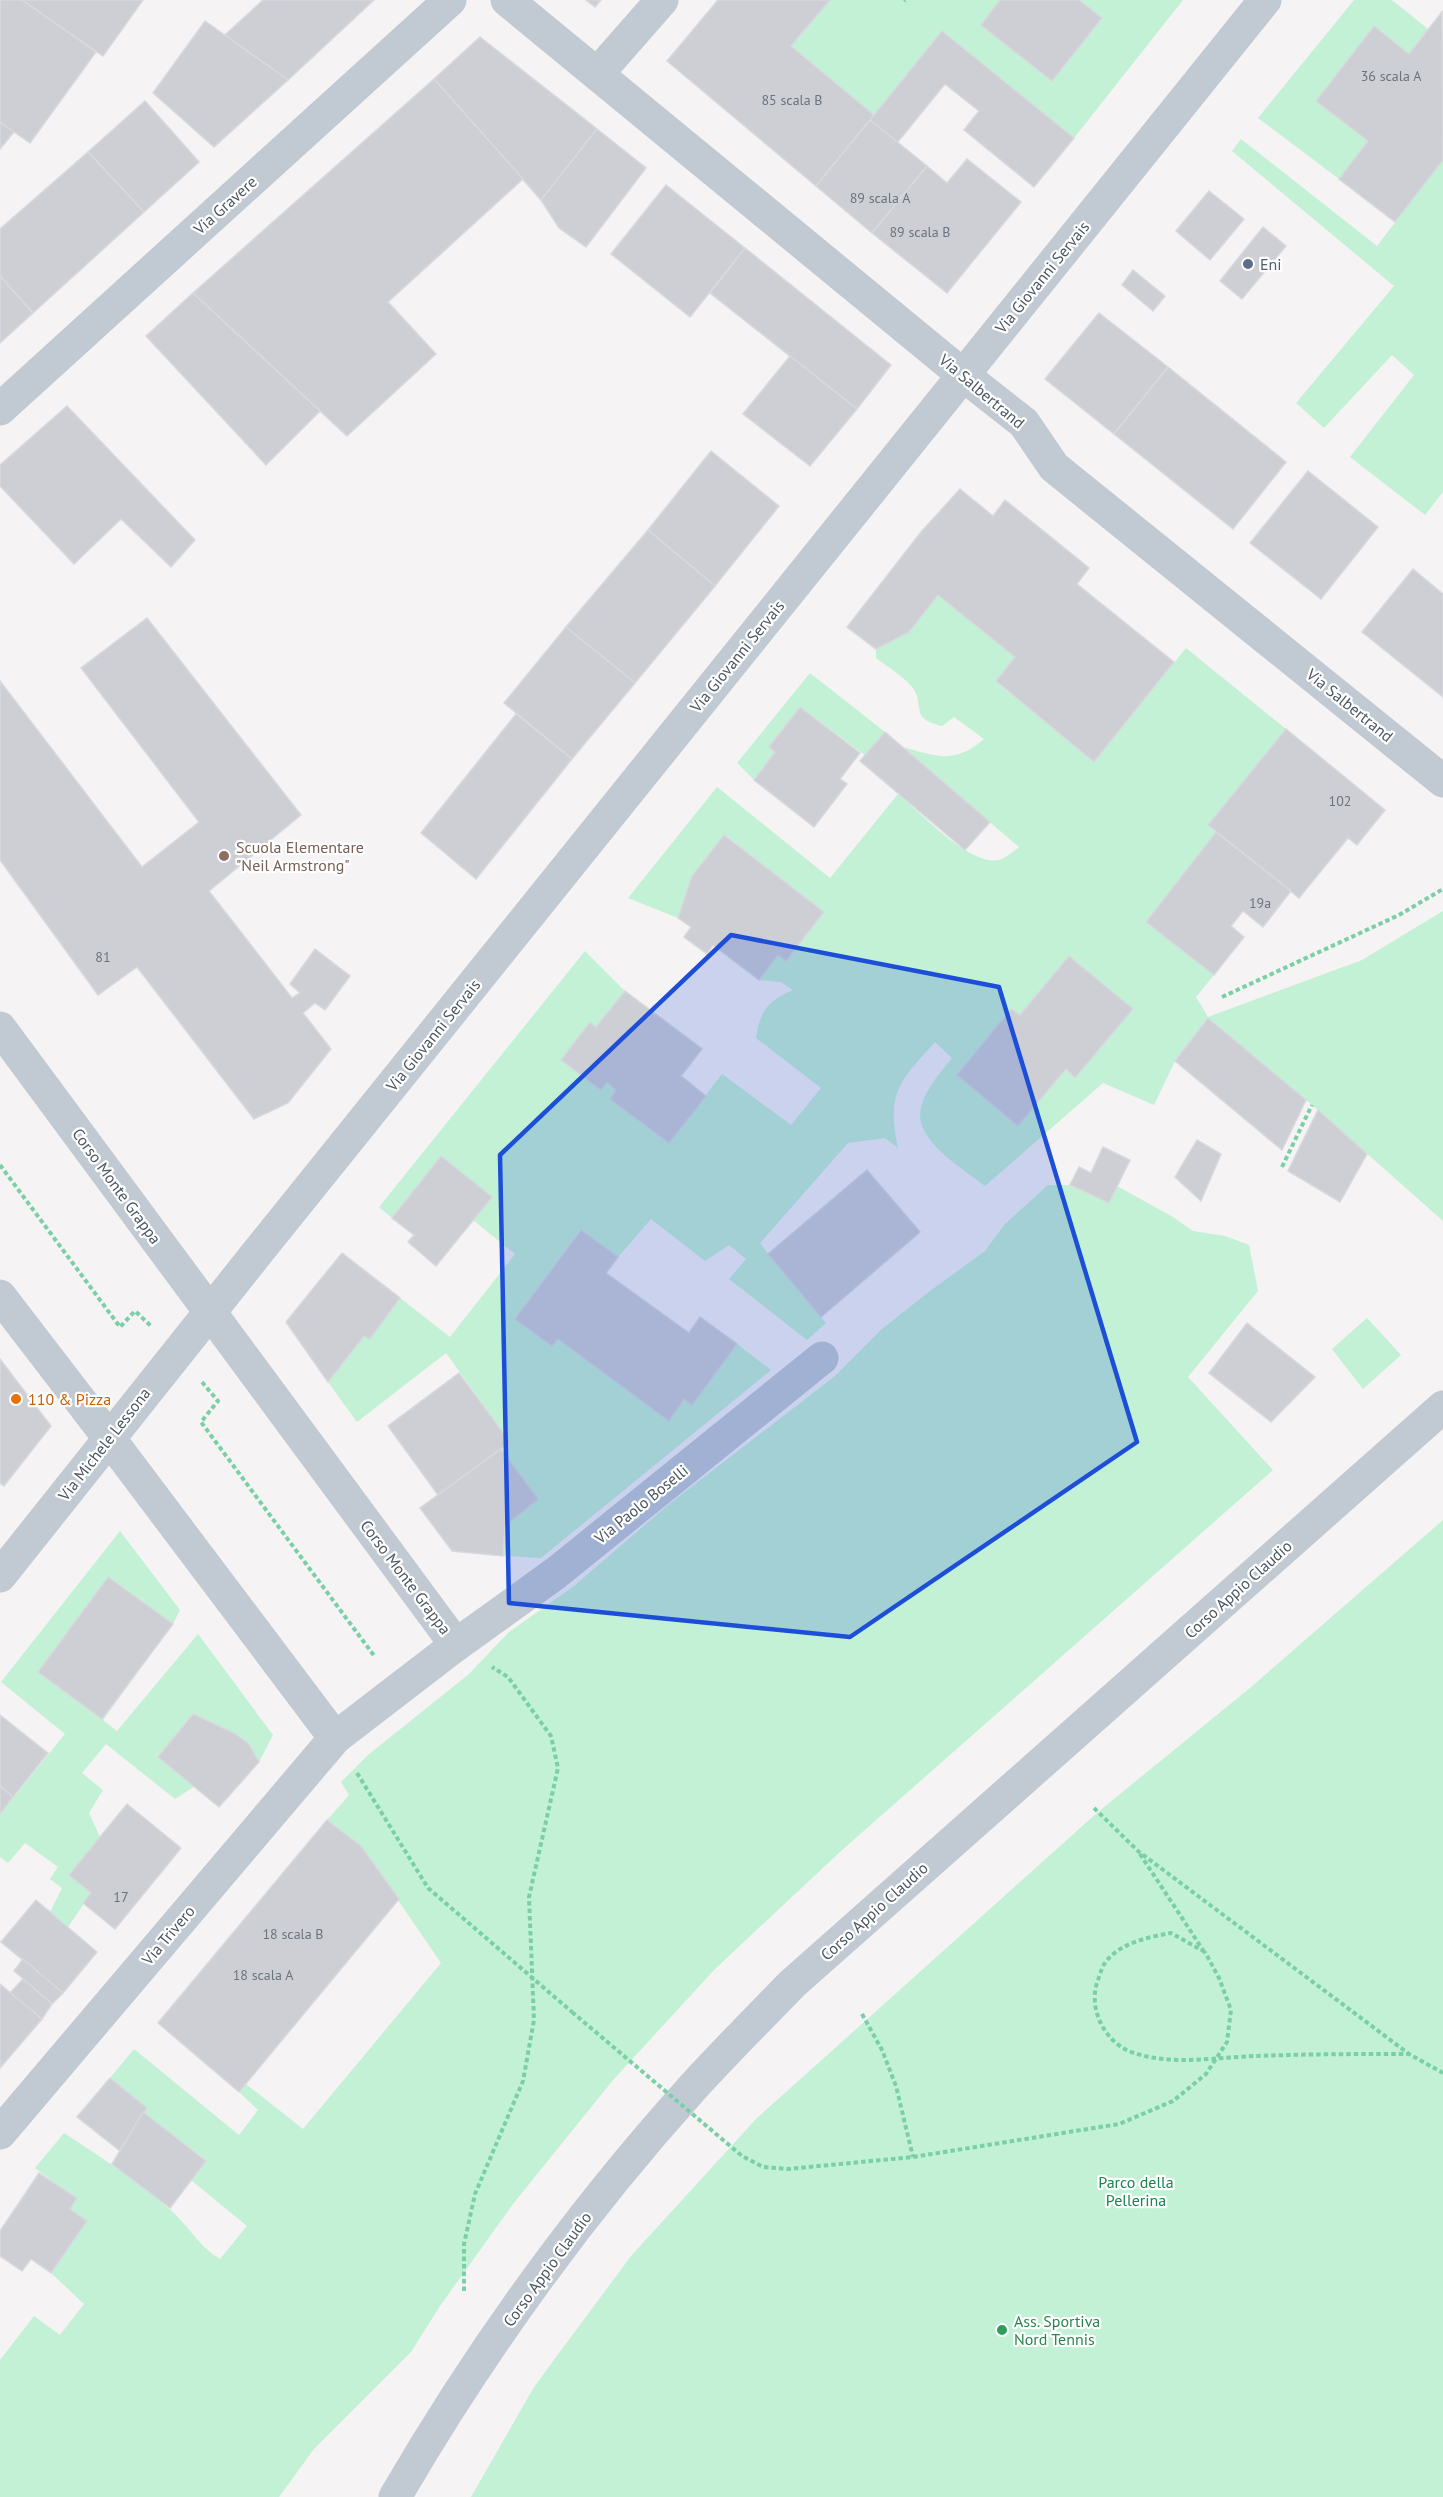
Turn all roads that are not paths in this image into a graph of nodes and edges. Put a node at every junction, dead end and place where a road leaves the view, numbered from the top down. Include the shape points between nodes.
1 (450, 0) edge
2 (507, 0) edge
3 (662, 0) edge
4 (1265, 0) edge
5 (598, 74) junction
6 (963, 375) junction
7 (0, 409) edge
8 (1443, 781) edge
9 (0, 1028) edge
10 (0, 1296) edge
11 (210, 1312) junction
12 (822, 1358) dead end
13 (1443, 1407) edge
14 (108, 1438) junction
15 (0, 1576) edge
16 (456, 1645) junction
17 (335, 1738) junction
18 (0, 2133) edge
19 (395, 2497) edge

1 - 7 street, Via Gravere
2 - 5 street, Via Salbertrand
3 - 5 street
4 - 6 street, Via Giovanni Servais
5 - 6 street, Via Salbertrand
6 - 8 street, Via Salbertrand via 1024,423 1054,467
6 - 11 street, Via Giovanni Servais
9 - 11 street, Corso Monte Grappa
10 - 14 street
11 - 14 street, Via Michele Lessona
11 - 16 street, Corso Monte Grappa
12 - 16 street, Via Paolo Boselli via 556,1573
13 - 19 street, Corso Appio Claudio via 792,1984 694,2086 588,2213 499,2334
14 - 15 street, Via Michele Lessona
14 - 17 street
16 - 17 street, Corso Monte Grappa
17 - 18 street, Via Trivero

